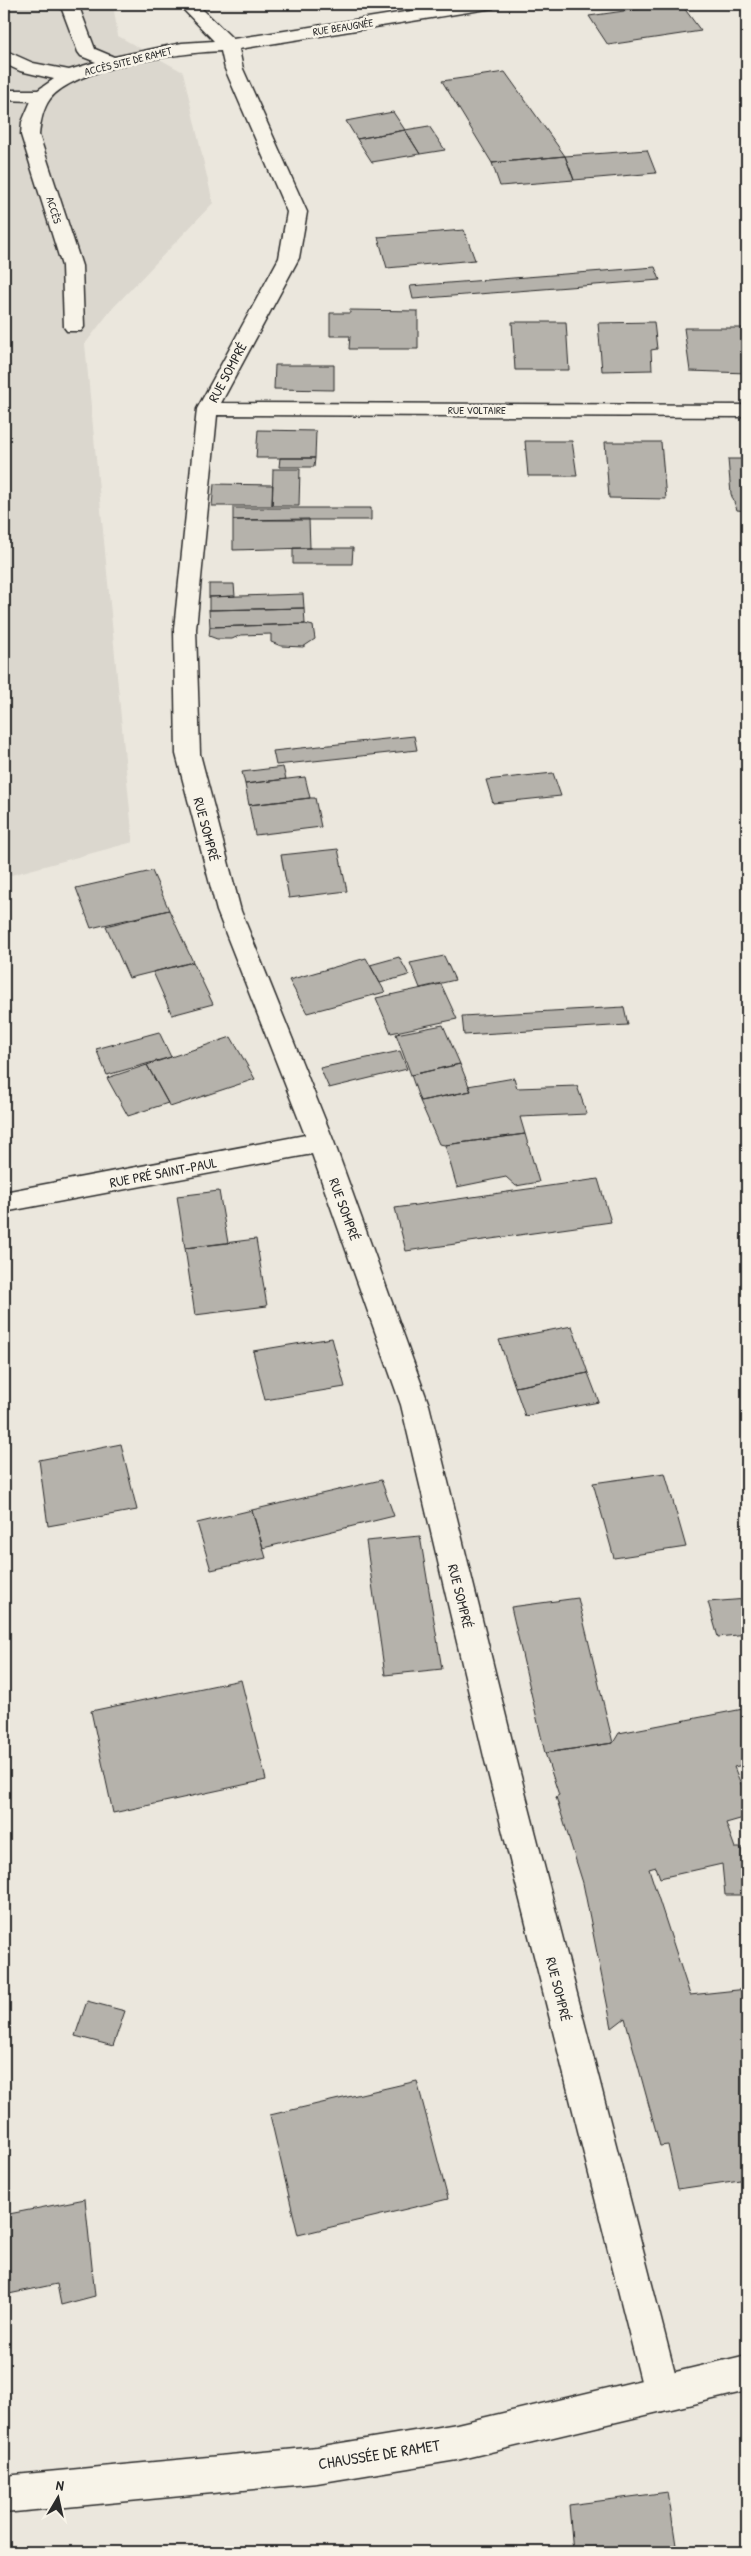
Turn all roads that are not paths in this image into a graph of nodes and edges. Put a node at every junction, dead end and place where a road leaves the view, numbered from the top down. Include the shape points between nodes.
1 (69, 4) edge
2 (187, 4) edge
3 (486, 4) edge
4 (229, 45) junction
5 (4, 55) edge
6 (112, 63) junction
7 (70, 76) junction
8 (4, 95) edge
9 (42, 96) junction
10 (74, 327) dead end
11 (207, 409) junction
12 (747, 411) edge
13 (322, 1145) junction
14 (4, 1202) edge
15 (747, 2373) edge
16 (662, 2393) junction
17 (4, 2495) edge

1 - 6 street via 87,52
2 - 4 street
3 - 4 street, RUE BEAUGNÉE
4 - 6 street, ACCÈS SITE DE RAMET via 182,48
4 - 11 street, RUE SOMPRÉ via 234,70 297,212 289,258
5 - 7 street via 36,70
6 - 7 street, ACCÈS SITE DE RAMET
7 - 9 street, ACCÈS SITE DE RAMET
8 - 9 street
9 - 10 street, ACCÈS via 31,122 30,135 72,266
11 - 12 street, RUE VOLTAIRE
11 - 13 street, RUE SOMPRÉ via 185,629 188,754 229,911
13 - 14 street, RUE PRÉ SAINT-PAUL
13 - 16 street, RUE SOMPRÉ via 415,1404 501,1761
15 - 16 street, CHAUSSÉE DE RAMET
16 - 17 street, CHAUSSÉE DE RAMET via 457,2442 317,2465

